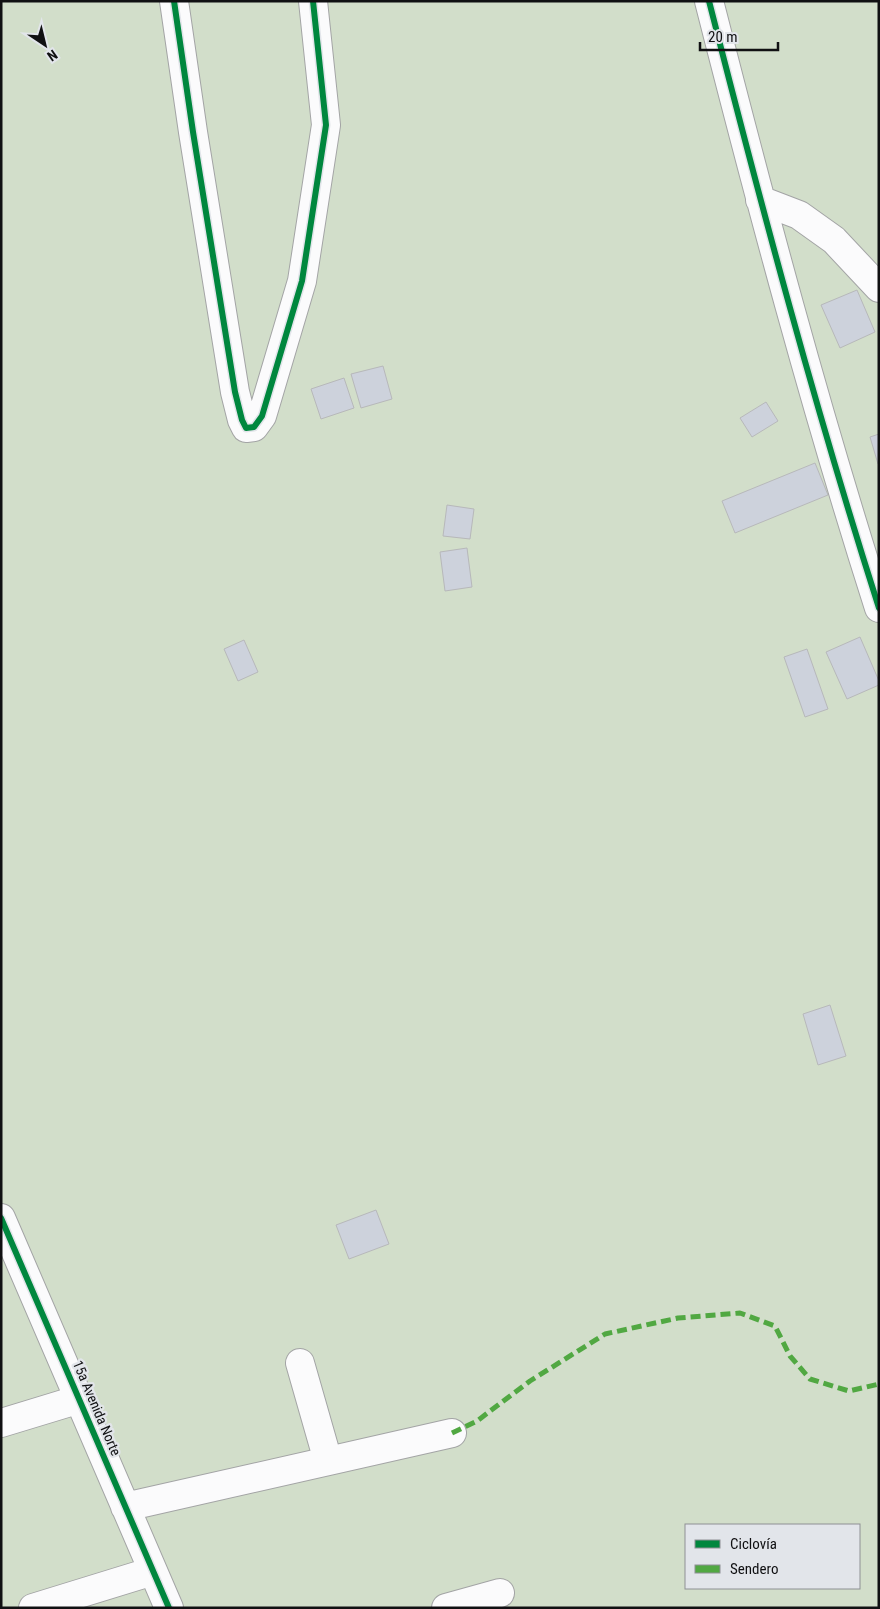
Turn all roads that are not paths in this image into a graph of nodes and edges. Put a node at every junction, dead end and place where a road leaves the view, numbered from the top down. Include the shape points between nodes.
1 (174, 1) edge
2 (313, 1) edge
3 (709, 1) edge
4 (760, 200) junction
5 (879, 288) edge
6 (879, 608) edge
7 (1, 1218) edge
8 (300, 1363) dead end
9 (80, 1399) junction
10 (1, 1423) edge
11 (452, 1433) dead end
12 (328, 1461) junction
13 (125, 1507) junction
14 (153, 1571) junction
15 (500, 1593) dead end
16 (33, 1608) edge
17 (169, 1608) edge
18 (446, 1608) edge

1 - 2 street via 234,382 246,428 254,426 262,416 302,280 315,198 326,124
3 - 4 street
4 - 5 street via 799,215 834,240
4 - 6 street via 849,516
7 - 9 street, 15a Avenida Norte
8 - 12 street
9 - 10 street
9 - 13 street, 15a Avenida Norte
11 - 12 street
12 - 13 street
13 - 14 street, 15a Avenida Norte
14 - 16 street
14 - 17 street, 15a Avenida Norte
15 - 18 street

